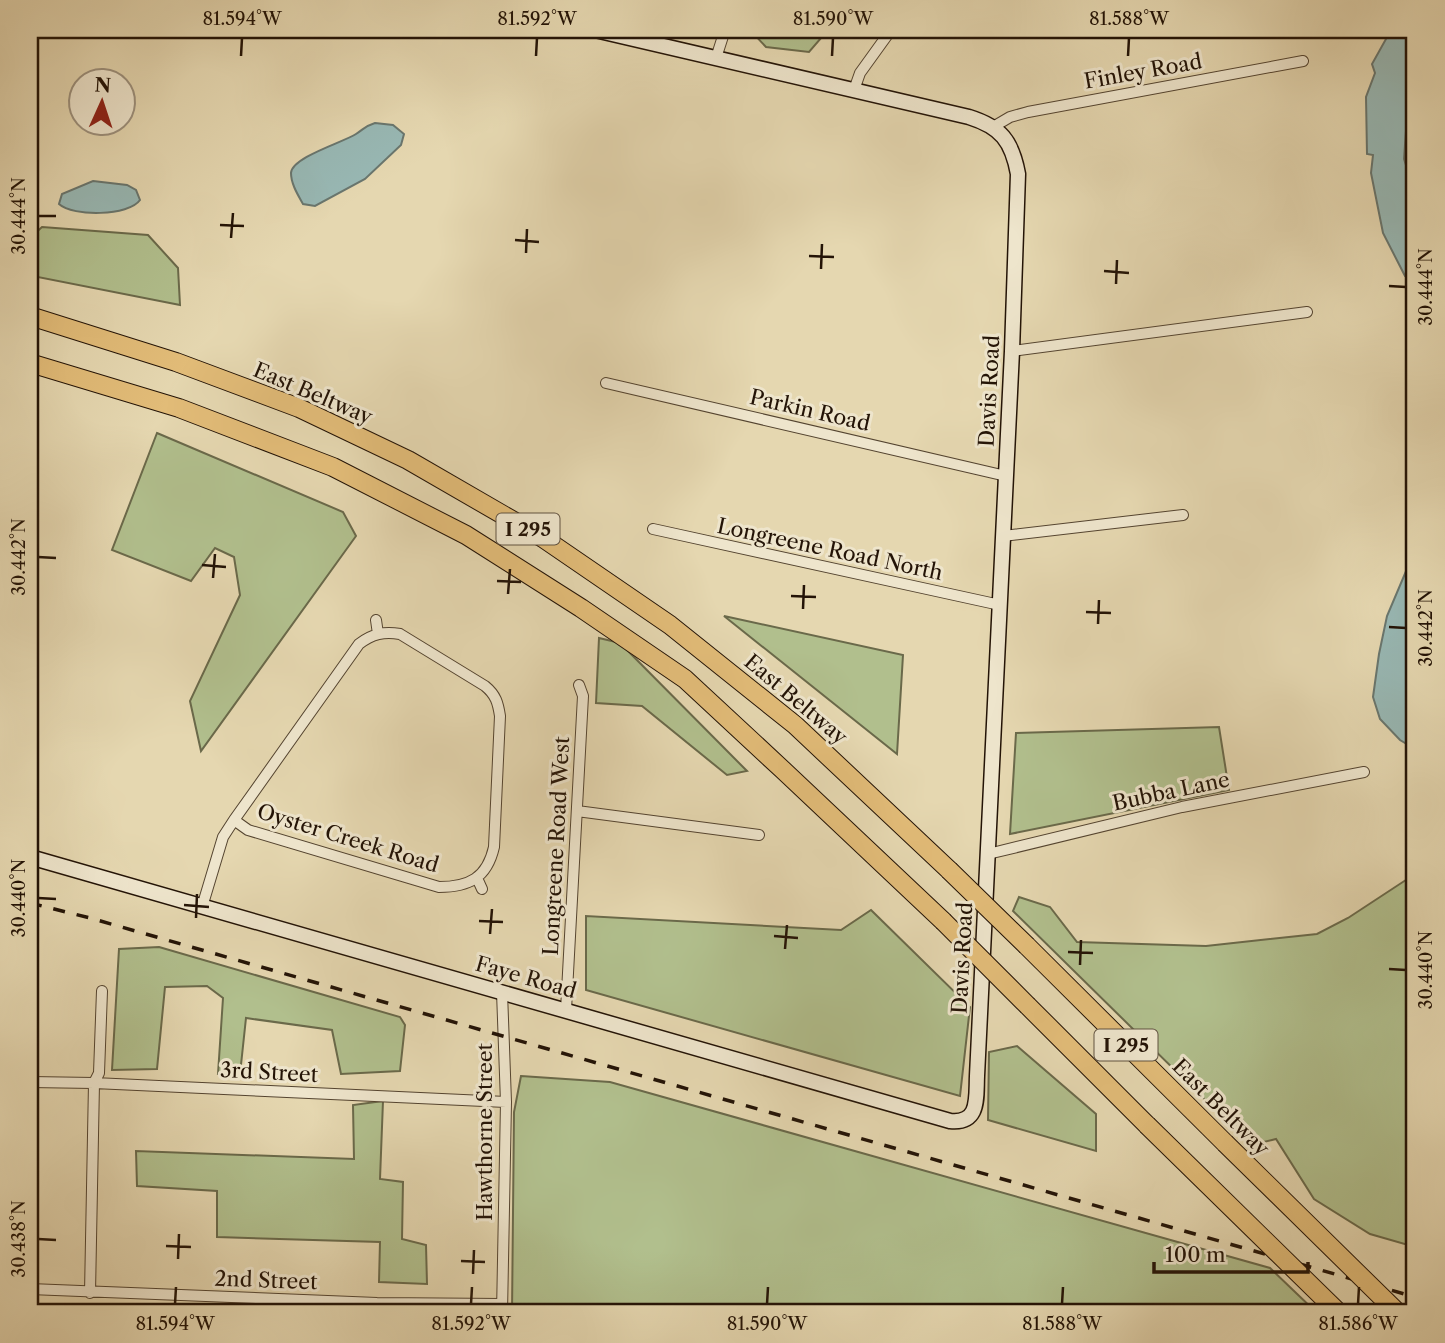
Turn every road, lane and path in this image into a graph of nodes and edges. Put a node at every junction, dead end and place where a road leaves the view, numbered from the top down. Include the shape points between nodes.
1 (595, 30) edge
2 (725, 30) edge
3 (891, 30) edge
4 (716, 58) junction
5 (1303, 61) dead end
6 (854, 90) junction
7 (993, 127) junction
8 (1307, 312) dead end
9 (30, 316) edge
10 (1012, 351) junction
11 (30, 363) edge
12 (606, 383) dead end
13 (1006, 475) junction
14 (1183, 515) dead end
15 (653, 529) dead end
16 (1003, 536) junction
17 (1000, 605) junction
18 (376, 620) dead end
19 (379, 634) junction
20 (579, 685) dead end
21 (1364, 772) dead end
22 (577, 811) junction
23 (234, 820) junction
24 (759, 835) dead end
25 (988, 854) junction
26 (30, 857) edge
27 (477, 878) junction
28 (482, 889) dead end
29 (202, 907) junction
30 (102, 991) dead end
31 (502, 992) junction
32 (566, 1010) junction
33 (977, 1076) joint
34 (30, 1082) edge
35 (94, 1083) junction
36 (506, 1102) junction
37 (30, 1289) edge
38 (90, 1293) junction
39 (376, 1308) edge
40 (502, 1309) edge
41 (1339, 1313) edge
42 (1398, 1313) edge

1 - 4 street
2 - 4 street
3 - 6 street via 860,72
4 - 6 street
5 - 7 street, Finley Road via 1028,112
6 - 7 street
7 - 10 street, Davis Road via 1013,150 1018,174
8 - 10 street
9 - 42 highway, East Beltway / I 295, bridge via 176,362 299,408 408,460 543,538 670,625 795,725 950,870
10 - 13 street, Davis Road
11 - 41 highway, I 295, bridge via 179,408 333,467 466,535 685,679 943,921
12 - 13 street, Parkin Road
13 - 16 street, Davis Road
14 - 16 street
15 - 17 street, Longreene Road North
16 - 17 street, Davis Road
17 - 25 street, Davis Road
18 - 19 street
19 - 23 street, Oyster Creek Road via 359,644
19 - 27 street via 400,635 494,694 500,716 494,847
20 - 22 street, Longreene Road West via 583,696
21 - 25 street, Bubba Lane via 1182,807
22 - 24 street
22 - 32 street, Longreene Road West
23 - 27 street, Oyster Creek Road via 248,830 439,887
23 - 29 street, Oyster Creek Road via 223,837
25 - 33 street, Davis Road
26 - 29 street, Faye Road
27 - 28 street
29 - 31 street, Faye Road
30 - 35 street via 99,1073
31 - 32 street, Faye Road
31 - 36 street, Hawthorne Street
32 - 33 street, Faye Road via 950,1121 960,1122 973,1111
34 - 35 street, 3rd Street
35 - 36 street, 3rd Street
35 - 38 street
36 - 40 street, Hawthorne Street
37 - 38 street, 2nd Street
38 - 39 street, 2nd Street
39 - 40 street, 2nd Street

